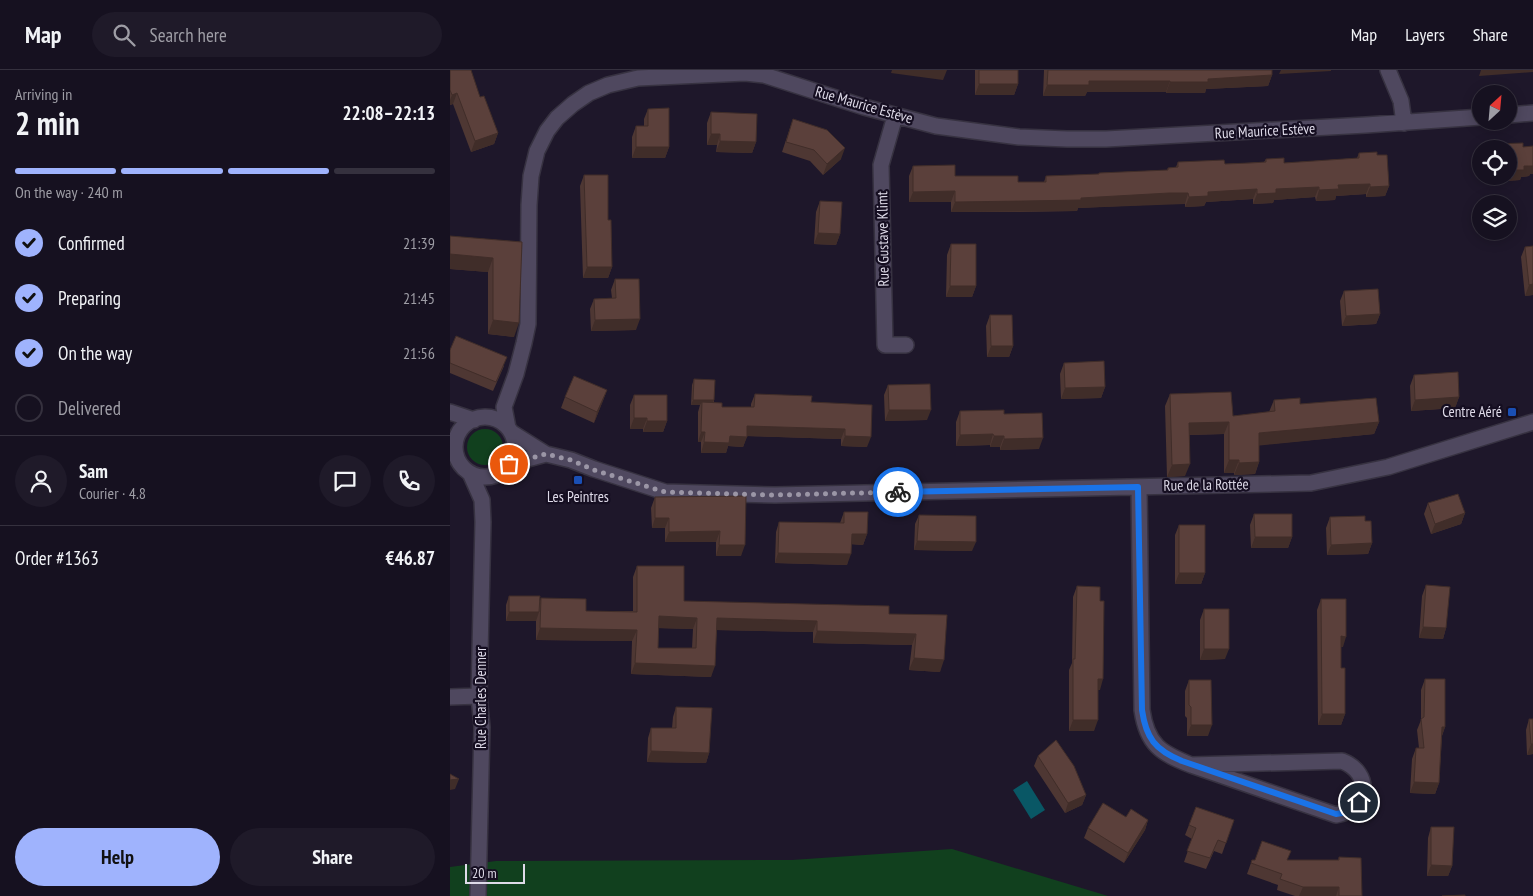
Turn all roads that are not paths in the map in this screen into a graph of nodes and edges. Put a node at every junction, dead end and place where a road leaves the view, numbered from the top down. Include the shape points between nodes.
1 (1388, 70) edge
2 (637, 74) edge
3 (1533, 113) edge
4 (1518, 114) edge
5 (895, 116) junction
6 (1472, 118) edge
7 (1404, 122) junction
8 (906, 345) dead end
9 (504, 407) junction
10 (450, 412) edge
11 (450, 418) edge
12 (479, 419) junction
13 (1533, 422) edge
14 (509, 430) junction
15 (457, 438) junction
16 (546, 454) junction
17 (509, 464) junction
18 (470, 473) junction
19 (497, 474) junction
20 (1138, 487) junction
21 (482, 500) junction
22 (479, 696) junction
23 (450, 697) edge
24 (1191, 765) junction
25 (478, 896) edge

1 - 7 street via 1401,102
2 - 5 street, Rue Maurice Estève via 745,73 764,76
2 - 9 street, Rue Maurice Estève via 589,93 572,104 547,131 537,151 529,205 528,324
3 - 4 street
5 - 7 street, Rue Maurice Estève via 936,126 1067,140
5 - 8 street, Rue Gustave Klimt via 881,165 886,345
6 - 7 street, Rue Maurice Estève
9 - 12 street
9 - 14 street
10 - 12 street
11 - 15 street
12 - 14 street via 493,419
12 - 15 street via 466,424
13 - 20 street, Rue de la Rottée via 1388,467 1311,483
14 - 16 street, Rue de la Rottée
14 - 17 street via 515,449
15 - 18 street via 457,457
16 - 17 street, Rue de la Rottée
16 - 20 street, Rue de la Rottée via 665,492 775,495
17 - 19 street
18 - 19 street via 488,477
18 - 21 street, Rue Charles Denner
19 - 21 street
20 - 24 street via 1144,725 1159,748
21 - 22 street, Rue Charles Denner
22 - 23 street
22 - 25 street, Rue Charles Denner via 482,727
24 - 24 street via 1342,761 1358,771 1363,782 1362,794 1352,809 1336,814

